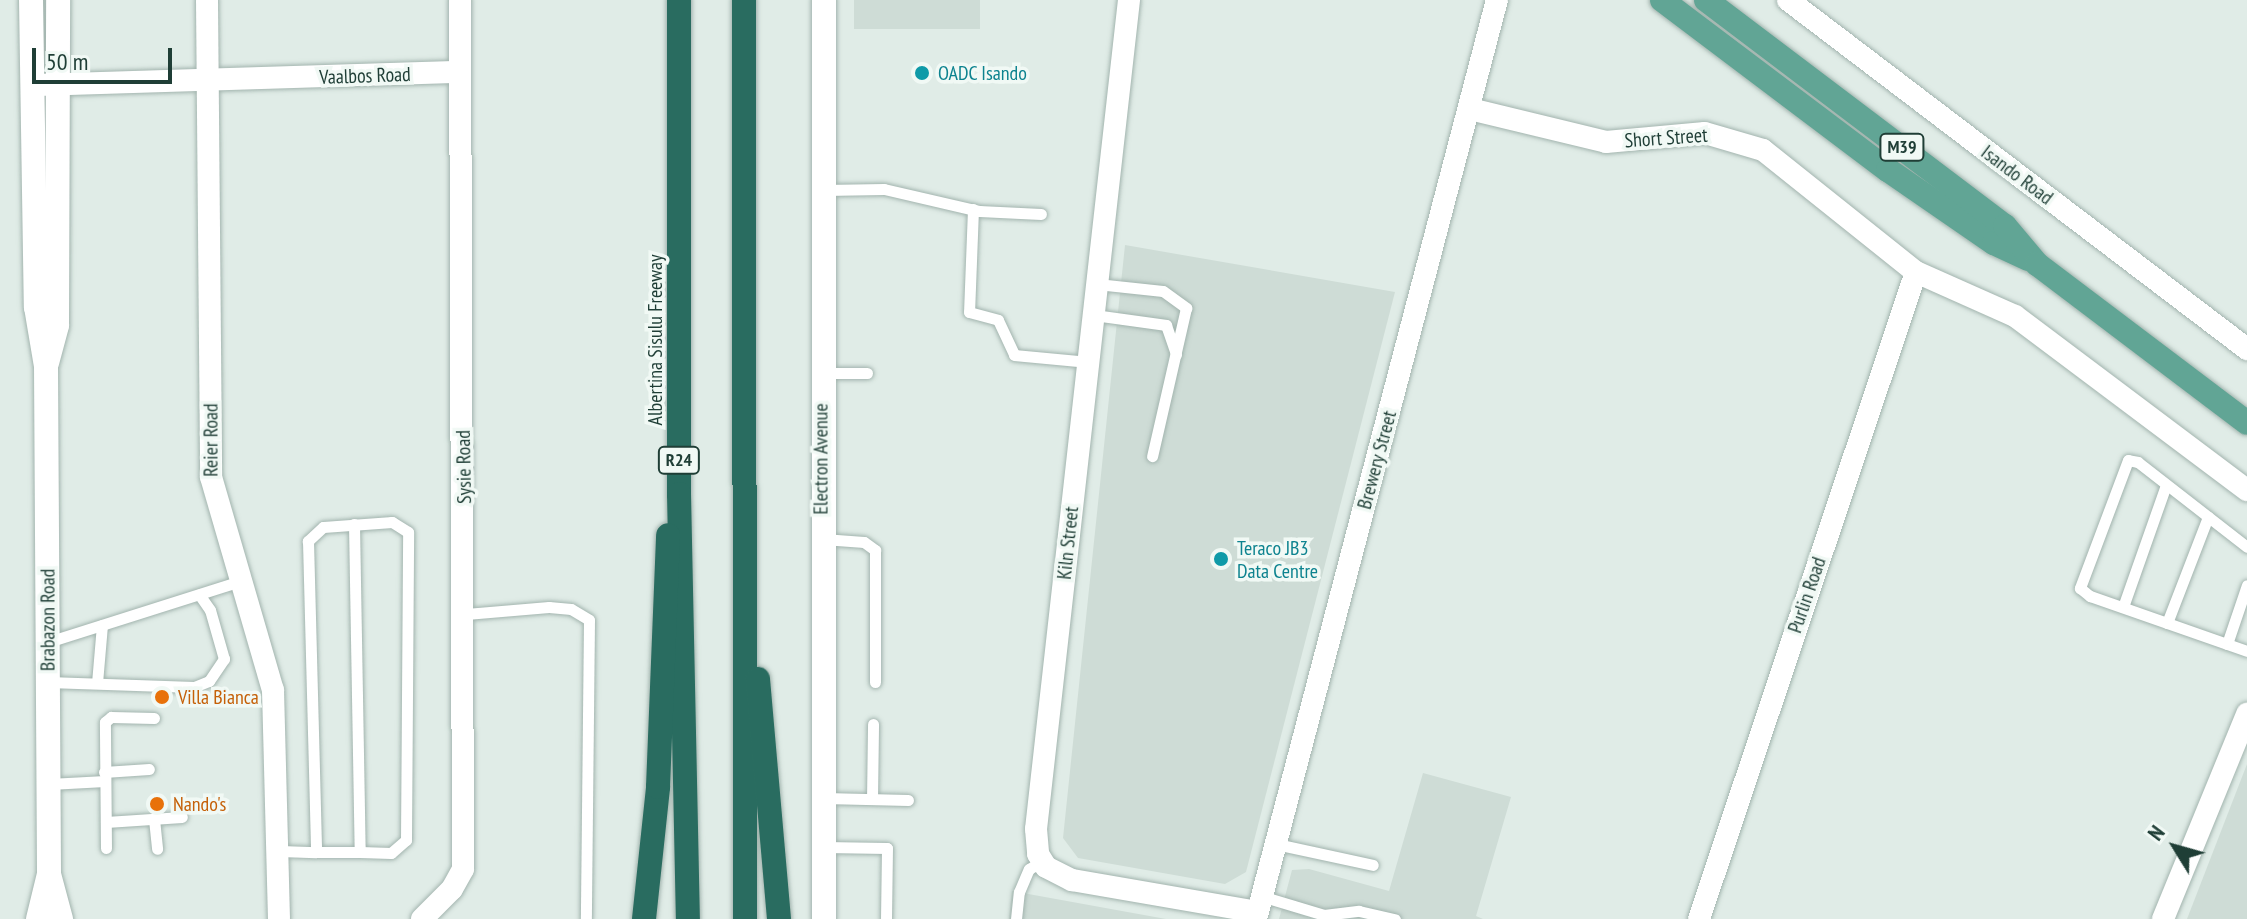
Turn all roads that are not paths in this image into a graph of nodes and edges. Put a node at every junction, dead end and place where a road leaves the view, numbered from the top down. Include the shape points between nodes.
1 (31, 0) edge
2 (58, 0) edge
3 (207, 0) edge
4 (460, 0) edge
5 (679, 0) edge
6 (744, 0) edge
7 (824, 0) edge
8 (1129, 0) edge
9 (1497, 0) edge
10 (1662, 0) edge
11 (1706, 0) edge
12 (1788, 0) edge
13 (459, 72) junction
14 (207, 81) junction
15 (31, 85) junction
16 (58, 86) junction
17 (1470, 109) junction
18 (824, 190) junction
19 (973, 209) junction
20 (1041, 214) dead end
21 (2037, 264) junction
22 (1916, 272) junction
23 (1097, 284) junction
24 (1094, 315) junction
25 (2247, 349) edge
26 (1177, 359) junction
27 (1089, 362) junction
28 (46, 366) junction
29 (821, 373) junction
30 (867, 373) dead end
31 (2247, 423) edge
32 (1152, 456) dead end
33 (2166, 485) junction
34 (2247, 490) edge
35 (679, 494) junction
36 (2208, 517) junction
37 (354, 524) junction
38 (822, 539) junction
39 (2247, 547) edge
40 (240, 581) junction
41 (2247, 585) edge
42 (199, 594) junction
43 (746, 594) junction
44 (2123, 607) junction
45 (466, 614) junction
46 (2167, 623) junction
47 (102, 625) junction
48 (48, 642) junction
49 (2227, 644) junction
50 (2247, 651) edge
51 (48, 682) junction
52 (875, 682) dead end
53 (97, 683) junction
54 (2247, 714) edge
55 (154, 718) dead end
56 (873, 724) dead end
57 (149, 769) dead end
58 (104, 776) junction
59 (49, 784) junction
60 (824, 798) junction
61 (872, 799) junction
62 (908, 800) dead end
63 (182, 817) dead end
64 (154, 819) junction
65 (106, 822) junction
66 (1276, 844) junction
67 (824, 847) junction
68 (106, 848) dead end
69 (157, 849) dead end
70 (280, 851) junction
71 (316, 852) junction
72 (360, 852) junction
73 (1042, 861) junction
74 (1373, 865) dead end
75 (49, 874) junction
76 (1258, 909) edge
77 (1326, 917) edge
78 (38, 919) edge
79 (61, 919) edge
80 (279, 919) edge
81 (422, 919) edge
82 (586, 919) edge
83 (644, 919) edge
84 (688, 919) edge
85 (745, 919) edge
86 (779, 919) edge
87 (824, 919) edge
88 (886, 919) edge
89 (1016, 919) edge
90 (1395, 919) edge
91 (1699, 919) edge
92 (2163, 919) edge

1 - 15 main road, Brabazon Road
2 - 16 main road, Brabazon Road
3 - 14 street, Reier Road
4 - 13 street, Sysie Road
5 - 35 highway, Albertina Sisulu Freeway / R24
6 - 43 highway
7 - 18 main road, Electron Avenue
8 - 23 street, Kiln Street
9 - 17 street, Brewery Street
10 - 21 main road, M39 via 1888,170 1994,243
11 - 21 main road, M39 via 2005,226
12 - 25 street, Isando Road
13 - 14 street, Vaalbos Road
13 - 45 street, Sysie Road
14 - 16 street, Vaalbos Road
14 - 40 street, Reier Road via 211,477
15 - 16 street, Vaalbos Road
15 - 28 main road, Brabazon Road via 36,307
16 - 28 main road, Brabazon Road via 57,325
17 - 22 street, Short Street via 1606,142 1685,132 1730,136 1763,150
17 - 66 street, Brewery Street
18 - 19 lane via 884,189
18 - 29 main road, Electron Avenue
19 - 20 lane
19 - 27 lane via 969,312 998,320 1014,355
21 - 31 main road, M39
22 - 34 street via 2015,316
22 - 91 street, Purlin Road
23 - 24 street, Kiln Street
23 - 26 lane via 1163,291 1181,301 1186,319
24 - 26 lane via 1166,325
24 - 27 street, Kiln Street
26 - 32 lane
27 - 73 street, Kiln Street via 1036,829
28 - 48 main road, Brabazon Road
29 - 30 lane
29 - 38 main road, Electron Avenue
33 - 36 lane
33 - 44 lane
33 - 44 lane via 2133,459 2123,464 2080,588
35 - 83 highway via 666,543 658,787
35 - 84 highway, Albertina Sisulu Freeway / R24
36 - 39 lane
36 - 46 lane
37 - 71 lane via 323,527 308,541
37 - 72 lane
37 - 72 lane via 392,522 408,532 408,827 402,847 391,853
38 - 52 lane via 864,542 875,550
38 - 60 main road, Electron Avenue
40 - 42 lane
40 - 70 street, Reier Road via 273,690
41 - 49 lane
42 - 47 lane
42 - 53 lane via 223,646 224,659 216,674 194,687
43 - 85 highway
43 - 86 highway via 763,720
44 - 46 lane
45 - 81 street, Sysie Road via 463,869 452,889
45 - 82 lane via 549,607 571,609 589,620
46 - 49 lane
47 - 48 lane
47 - 53 lane
48 - 51 main road, Brabazon Road
49 - 50 lane
51 - 53 lane
51 - 59 main road, Brabazon Road
54 - 92 street
55 - 58 lane via 107,719
56 - 61 lane
57 - 58 lane
58 - 59 lane
58 - 65 lane
59 - 75 main road, Brabazon Road
60 - 61 lane
60 - 67 main road, Electron Avenue
61 - 62 lane
63 - 64 lane
64 - 65 lane
64 - 69 lane
65 - 68 lane
66 - 74 lane
66 - 76 street, Brewery Street
67 - 87 main road, Electron Avenue
67 - 88 lane via 886,847
70 - 71 lane
70 - 80 street, Reier Road
71 - 72 lane
73 - 76 street via 1053,873 1072,880
73 - 89 lane via 1029,869
75 - 78 main road, Brabazon Road
75 - 79 main road, Brabazon Road
76 - 77 lane
77 - 90 lane via 1359,911

